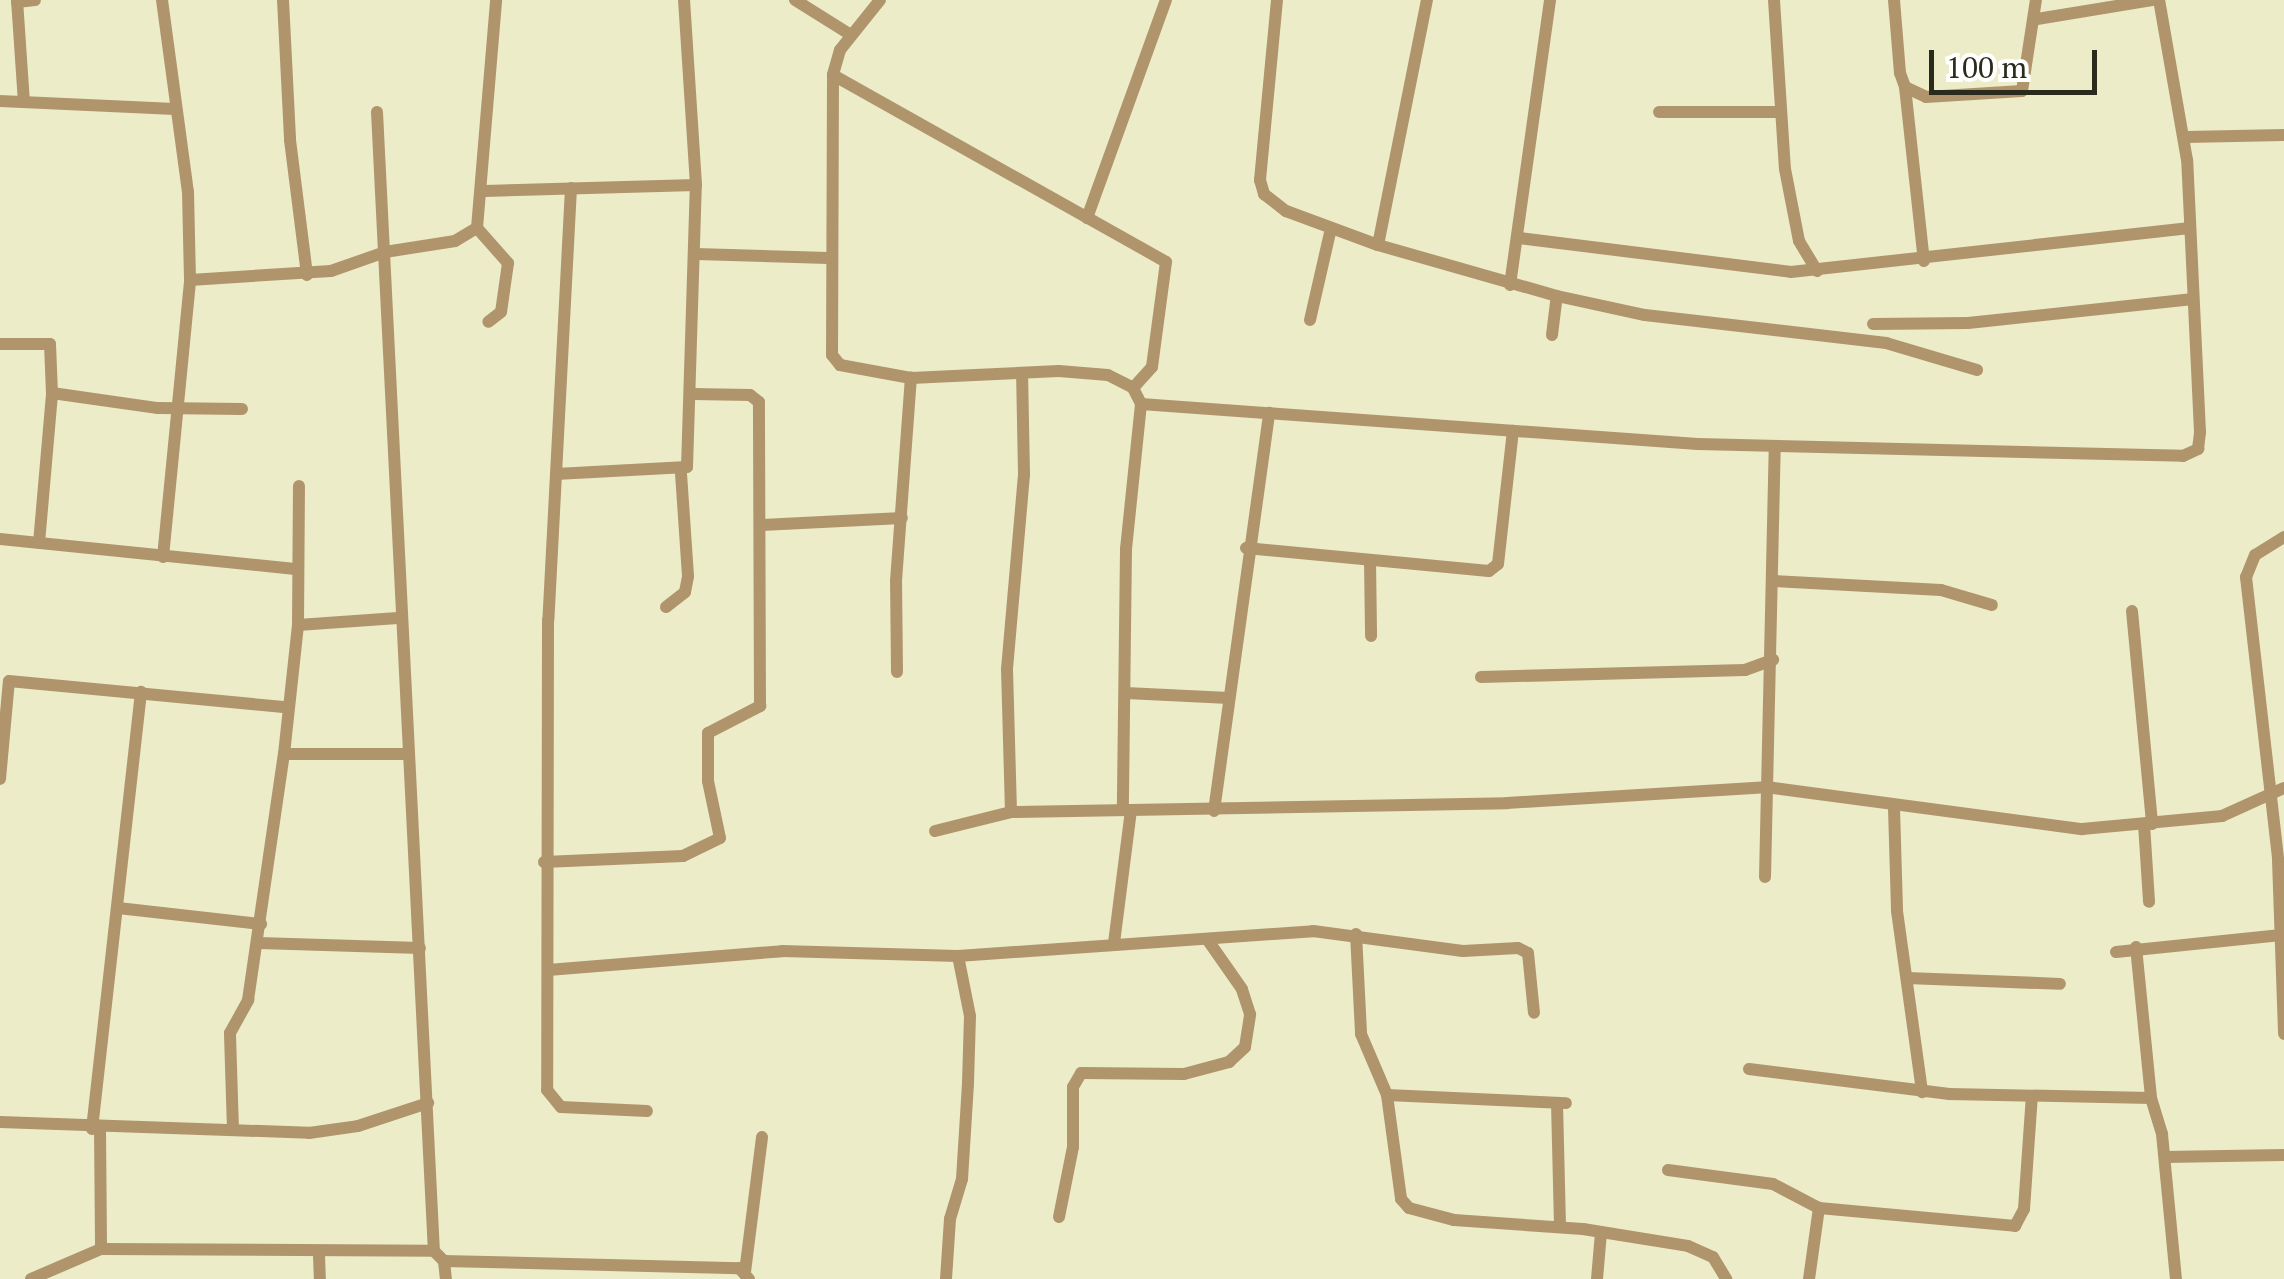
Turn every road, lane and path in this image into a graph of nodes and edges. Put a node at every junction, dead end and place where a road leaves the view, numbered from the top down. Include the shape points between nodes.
1 (35, 0) edge
2 (162, 0) edge
3 (283, 0) edge
4 (496, 0) edge
5 (684, 0) edge
6 (795, 0) edge
7 (880, 0) edge
8 (1166, 0) edge
9 (1277, 0) edge
10 (1427, 0) edge
11 (1550, 0) edge
12 (1774, 0) edge
13 (1894, 0) edge
14 (2036, 0) edge
15 (2156, 0) edge
16 (17, 1) edge
17 (2036, 19) junction
18 (850, 35) junction
19 (833, 75) junction
20 (1905, 87) junction
21 (0, 101) edge
22 (24, 102) junction
23 (176, 109) junction
24 (377, 112) dead end
25 (1659, 112) dead end
26 (1778, 112) junction
27 (2284, 135) edge
28 (2186, 137) junction
29 (696, 185) junction
30 (571, 188) junction
31 (485, 190) junction
32 (1088, 218) junction
33 (477, 228) junction
34 (1332, 228) junction
35 (2188, 228) junction
36 (1519, 238) junction
37 (1798, 241) junction
38 (1378, 246) junction
39 (385, 252) junction
40 (696, 254) junction
41 (828, 258) junction
42 (1924, 260) junction
43 (1816, 271) junction
44 (1792, 272) junction
45 (307, 275) junction
46 (190, 280) junction
47 (1510, 285) junction
48 (1556, 296) junction
49 (2191, 299) junction
50 (1310, 320) dead end
51 (488, 322) dead end
52 (1873, 324) dead end
53 (1552, 335) dead end
54 (0, 344) edge
55 (1977, 370) dead end
56 (1022, 374) junction
57 (911, 378) junction
58 (1132, 388) junction
59 (52, 393) junction
60 (693, 394) junction
61 (1141, 404) junction
62 (174, 408) junction
63 (242, 409) dead end
64 (1269, 413) junction
65 (1513, 431) junction
66 (1775, 447) junction
67 (681, 472) junction
68 (556, 474) junction
69 (300, 486) dead end
70 (902, 518) junction
71 (762, 525) junction
72 (2284, 538) edge
73 (0, 540) edge
74 (39, 543) junction
75 (1246, 548) junction
76 (163, 558) junction
77 (1370, 560) junction
78 (296, 569) junction
79 (1775, 581) junction
80 (1992, 605) dead end
81 (666, 606) dead end
82 (2132, 611) dead end
83 (398, 618) junction
84 (298, 625) junction
85 (1371, 636) dead end
86 (1773, 660) junction
87 (897, 672) dead end
88 (1481, 677) dead end
89 (4, 679) edge
90 (142, 692) junction
91 (1126, 693) junction
92 (1229, 698) junction
93 (286, 706) junction
94 (284, 754) junction
95 (405, 754) junction
96 (0, 779) edge
97 (1766, 788) junction
98 (2284, 788) edge
99 (2268, 800) junction
100 (1894, 808) junction
101 (1127, 810) junction
102 (1214, 811) junction
103 (1011, 812) junction
104 (2148, 824) junction
105 (935, 831) dead end
106 (544, 862) junction
107 (1764, 876) dead end
108 (2149, 902) dead end
109 (118, 908) junction
110 (261, 924) junction
111 (1356, 934) junction
112 (2282, 934) junction
113 (1207, 940) junction
114 (258, 943) junction
115 (1114, 944) junction
116 (420, 948) junction
117 (2136, 948) junction
118 (2116, 952) dead end
119 (958, 956) junction
120 (548, 970) junction
121 (1907, 978) junction
122 (2060, 984) dead end
123 (1534, 1014) dead end
124 (2284, 1034) edge
125 (1749, 1069) dead end
126 (1922, 1092) junction
127 (1387, 1096) junction
128 (2032, 1096) junction
129 (2151, 1098) junction
130 (428, 1103) junction
131 (647, 1111) dead end
132 (0, 1122) edge
133 (96, 1129) junction
134 (233, 1130) junction
135 (762, 1138) dead end
136 (2284, 1154) edge
137 (2165, 1157) junction
138 (1668, 1170) dead end
139 (1819, 1208) junction
140 (1059, 1218) dead end
141 (1560, 1227) junction
142 (1601, 1232) junction
143 (101, 1249) junction
144 (318, 1255) junction
145 (439, 1256) junction
146 (72, 1264) junction
147 (747, 1276) edge
148 (31, 1279) edge
149 (76, 1279) edge
150 (320, 1279) edge
151 (446, 1279) edge
152 (946, 1279) edge
153 (1597, 1279) edge
154 (1726, 1279) edge
155 (1810, 1279) edge
156 (2176, 1279) edge

1 - 16 street
2 - 23 street
3 - 45 street via 290,140
4 - 31 street
5 - 29 street
6 - 18 street
7 - 18 street
8 - 32 street
9 - 34 street via 1260,180 1264,194 1286,211
10 - 38 street
11 - 36 street
12 - 26 street
13 - 20 street
14 - 17 street
15 - 17 street
15 - 28 street
16 - 22 street
17 - 20 street via 2022,91 1926,97
18 - 19 street
19 - 32 street
19 - 41 street
20 - 42 street
21 - 22 street
22 - 23 street
23 - 46 street via 188,192
24 - 39 street
25 - 26 street
26 - 37 street
27 - 28 street
28 - 35 street
29 - 30 street
29 - 40 street
30 - 31 street
30 - 68 street
31 - 33 street
32 - 58 street via 1166,262 1152,368
33 - 39 street via 455,241
33 - 51 street via 508,263 501,312
34 - 38 street
34 - 50 street
35 - 42 street
35 - 49 street
36 - 44 street
36 - 47 street
37 - 43 street
37 - 44 street
38 - 47 street
39 - 45 street
39 - 83 street
40 - 41 street
40 - 60 street
41 - 57 street via 832,355 840,365
42 - 43 street
43 - 44 street
45 - 46 street
46 - 62 street
47 - 48 street
48 - 53 street
48 - 55 street via 1645,315 1886,343
49 - 52 street via 1968,323
49 - 66 street via 2200,432 2198,448 2183,456
54 - 59 street via 50,344
56 - 57 street
56 - 58 street via 1108,375
56 - 103 street via 1024,474 1007,669
57 - 70 street
58 - 61 street
59 - 62 street
59 - 74 street
60 - 67 street via 690,458
60 - 71 street via 758,398
61 - 64 street
61 - 91 street via 1126,549
62 - 63 street
62 - 76 street
64 - 65 street
64 - 75 street
65 - 66 street
65 - 77 street via 1495,568
66 - 79 street
67 - 68 street
67 - 81 street via 688,576 686,592
68 - 106 street
69 - 78 street
70 - 71 street
70 - 87 street
71 - 106 street via 760,706 708,733 718,843 682,856
72 - 99 street via 2254,555 2246,577
73 - 74 street
74 - 76 street
75 - 77 street
75 - 92 street
76 - 78 street
77 - 85 street
78 - 84 street
79 - 80 street via 1942,590
79 - 86 street
82 - 104 street
83 - 84 street
83 - 95 street
84 - 93 street
86 - 88 street via 1745,670
86 - 97 street
89 - 90 street
89 - 96 street
90 - 93 street
90 - 109 street
91 - 92 street
91 - 101 street
92 - 102 street
93 - 94 street
94 - 95 street
94 - 110 street
95 - 116 street
97 - 100 street
97 - 102 street
97 - 107 street
98 - 99 street
99 - 104 street via 2222,816
99 - 112 street
100 - 104 street via 2082,829
100 - 121 street
101 - 102 street
101 - 103 street
101 - 115 street
103 - 105 street
104 - 108 street
106 - 120 street
109 - 110 street
109 - 133 street
110 - 114 street
111 - 113 street
111 - 123 street via 1528,953
111 - 127 street via 1361,1034
112 - 117 street
112 - 124 street
113 - 115 street
113 - 140 street via 1242,989 1251,1033 1245,1047 1229,1062 1197,1072 1081,1073 1073,1087 1073,1147
114 - 116 street
114 - 134 street via 248,1000 231,1024
115 - 119 street
116 - 130 street
117 - 118 street
117 - 129 street
119 - 120 street via 782,952
119 - 152 street via 970,1016 968,1083
120 - 131 street via 552,1101 561,1107
121 - 122 street
121 - 126 street
125 - 126 street
126 - 128 street
127 - 141 street via 1401,1200 1409,1208 1454,1220
127 - 141 street via 1561,1103
128 - 129 street
128 - 139 street via 2024,1209 2015,1226
129 - 137 street
130 - 134 street via 335,1131
130 - 145 street
132 - 133 street
133 - 134 street
133 - 143 street
135 - 147 street
136 - 137 street
137 - 156 street
138 - 139 street via 1773,1184
139 - 155 street
141 - 142 street
142 - 153 street
142 - 154 street via 1703,1250
143 - 144 street
143 - 146 street
144 - 145 street
144 - 150 street
145 - 147 street
145 - 151 street
146 - 148 street
146 - 149 street

